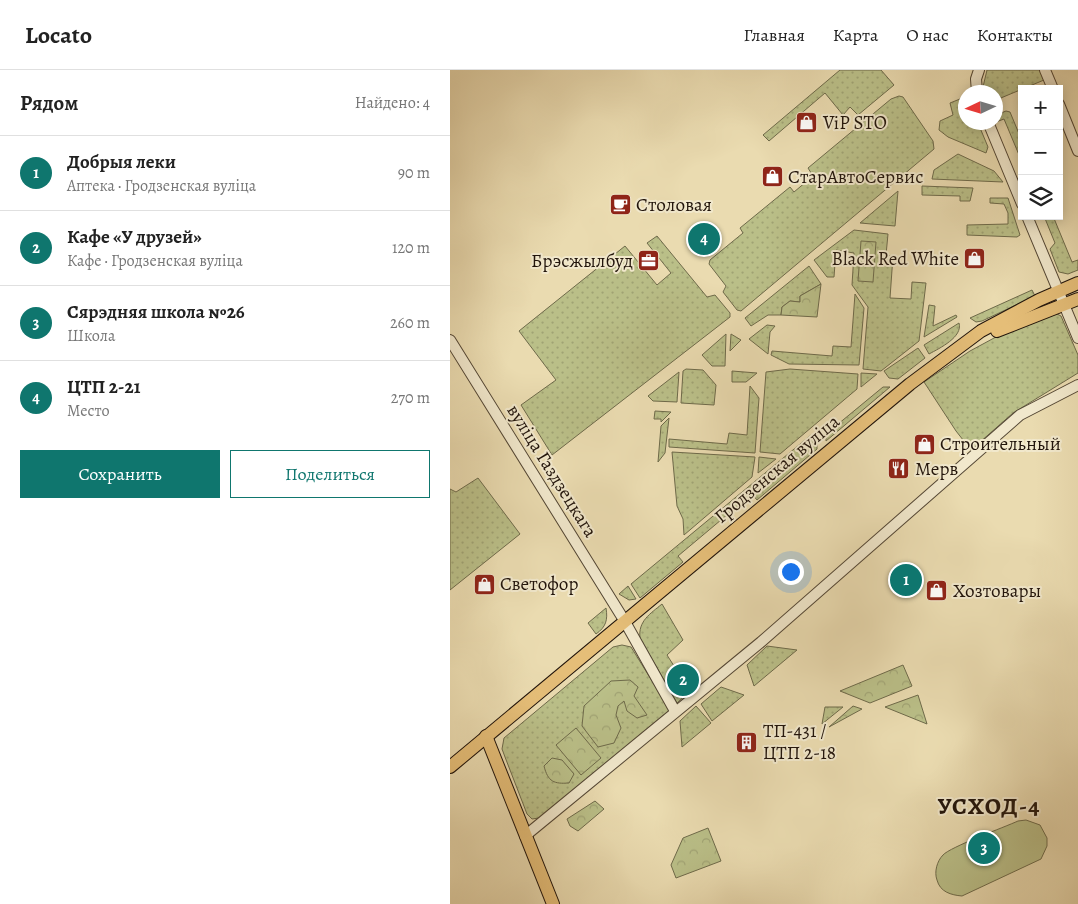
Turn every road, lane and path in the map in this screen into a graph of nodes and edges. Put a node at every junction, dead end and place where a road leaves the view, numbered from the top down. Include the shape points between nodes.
1 (1045, 70) edge
2 (978, 72) edge
3 (977, 85) edge
4 (1051, 85) edge
5 (1063, 114) edge
6 (991, 130) edge
7 (1078, 151) edge
8 (1018, 194) edge
9 (1029, 220) edge
10 (1078, 283) edge
11 (1058, 292) junction
12 (1078, 299) edge
13 (1064, 304) junction
14 (1078, 338) edge
15 (450, 340) edge
16 (956, 350) junction
17 (1078, 385) edge
18 (624, 620) junction
19 (675, 711) junction
20 (486, 736) junction
21 (450, 767) edge
22 (525, 836) junction
23 (553, 904) edge

1 - 4 street
2 - 3 street
5 - 7 street
6 - 8 street
9 - 11 street
10 - 11 main road, Гродзенская вуліца
11 - 13 street
11 - 16 main road, Гродзенская вуліца via 981,331
12 - 13 main road, Гродзенская вуліца
13 - 14 street
13 - 16 main road, Гродзенская вуліца
15 - 18 street, вуліца Газдзецкага
16 - 18 main road, Гродзенская вуліца
17 - 19 street via 1020,415 760,642
18 - 19 street
18 - 20 main road, Гродзенская вуліца
19 - 22 street
20 - 21 main road, Гродзенская вуліца
20 - 22 main road
22 - 23 main road

